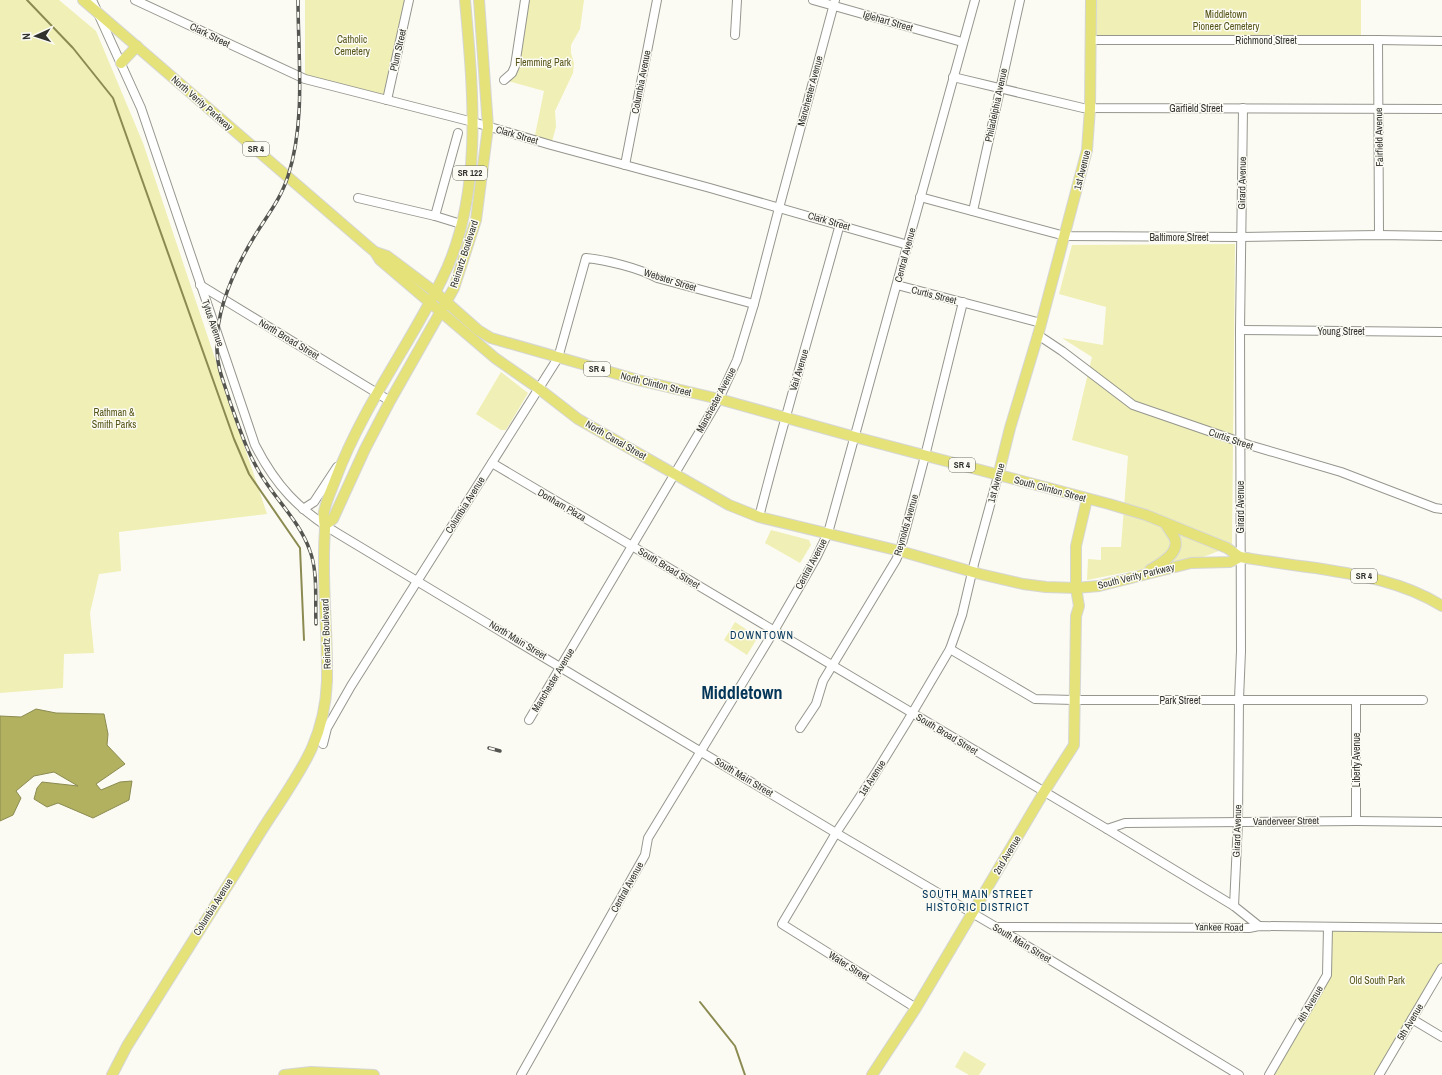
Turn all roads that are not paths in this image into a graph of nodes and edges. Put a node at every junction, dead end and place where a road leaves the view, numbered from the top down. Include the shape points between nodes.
1 (83, 0) edge
2 (92, 0) edge
3 (135, 0) edge
4 (409, 0) edge
5 (465, 0) edge
6 (479, 0) edge
7 (525, 0) edge
8 (657, 0) edge
9 (737, 0) edge
10 (813, 0) edge
11 (975, 0) edge
12 (1020, 0) edge
13 (1091, 0) edge
14 (151, 3) edge
15 (835, 3) edge
16 (98, 13) junction
17 (735, 35) dead end
18 (1090, 40) junction
19 (1378, 40) junction
20 (1442, 41) edge
21 (962, 42) junction
22 (137, 46) junction
23 (121, 63) junction
24 (953, 77) junction
25 (504, 80) dead end
26 (999, 88) junction
27 (386, 100) junction
28 (1090, 108) junction
29 (1243, 108) junction
30 (1378, 108) junction
31 (1442, 109) edge
32 (473, 122) junction
33 (488, 127) junction
34 (458, 133) dead end
35 (625, 165) junction
36 (920, 197) junction
37 (358, 198) dead end
38 (779, 208) junction
39 (973, 211) junction
40 (435, 216) junction
41 (461, 224) junction
42 (840, 224) junction
43 (1379, 235) junction
44 (1065, 236) junction
45 (1442, 236) edge
46 (1241, 237) junction
47 (908, 245) junction
48 (375, 252) junction
49 (586, 258) joint
50 (200, 285) junction
51 (896, 285) junction
52 (435, 292) junction
53 (429, 302) junction
54 (446, 302) junction
55 (963, 302) junction
56 (754, 304) junction
57 (440, 312) junction
58 (1041, 324) junction
59 (1240, 330) junction
60 (1442, 332) edge
61 (1038, 335) junction
62 (558, 358) junction
63 (538, 388) junction
64 (378, 393) junction
65 (719, 399) junction
66 (390, 401) junction
67 (785, 418) junction
68 (855, 437) junction
69 (1240, 442) junction
70 (344, 456) junction
71 (926, 456) junction
72 (492, 463) junction
73 (675, 474) junction
74 (998, 476) junction
75 (1087, 499) junction
76 (303, 509) junction
77 (1442, 509) edge
78 (759, 517) junction
79 (1165, 523) junction
80 (325, 525) junction
81 (828, 533) junction
82 (632, 546) junction
83 (900, 551) junction
84 (1240, 557) junction
85 (972, 571) junction
86 (1142, 575) junction
87 (418, 580) junction
88 (1076, 588) junction
89 (1442, 606) edge
90 (774, 631) junction
91 (950, 648) junction
92 (561, 666) junction
93 (832, 666) junction
94 (1239, 699) junction
95 (1074, 700) junction
96 (1356, 700) junction
97 (1423, 700) dead end
98 (912, 714) junction
99 (529, 720) dead end
100 (800, 728) dead end
101 (320, 742) junction
102 (701, 751) junction
103 (1044, 792) junction
104 (1356, 820) junction
105 (1238, 822) junction
106 (1442, 822) edge
107 (1107, 829) junction
108 (836, 833) junction
109 (1234, 906) junction
110 (972, 913) junction
111 (782, 924) joint
112 (1259, 926) junction
113 (996, 927) junction
114 (1328, 927) junction
115 (1442, 928) edge
116 (1442, 968) edge
117 (916, 1008) junction
118 (1412, 1019) junction
119 (1442, 1037) edge
120 (112, 1075) edge
121 (284, 1075) edge
122 (374, 1075) edge
123 (521, 1075) edge
124 (872, 1075) edge
125 (1239, 1075) edge
126 (1269, 1075) edge
127 (1379, 1075) edge

1 - 16 main road, North Verity Parkway / SR 4
2 - 16 street, Tytus Avenue
3 - 14 street, Clark Street
4 - 27 street, Plum Street
5 - 32 main road, Reinartz Boulevard / SR 122
6 - 33 main road, Reinartz Boulevard
7 - 25 street via 515,66
8 - 35 street, Columbia Avenue
9 - 17 street
10 - 15 street, Iglehart Street
11 - 21 street, Central Avenue
12 - 26 street, Philadelphia Avenue
13 - 18 main road, 1st Avenue
14 - 27 street, Clark Street via 305,79
15 - 21 street, Iglehart Street
15 - 38 street, Manchester Avenue
16 - 22 main road, North Verity Parkway / SR 4
16 - 23 street, Tytus Avenue
18 - 19 street, Richmond Street
18 - 28 main road, 1st Avenue
19 - 20 street, Richmond Street
19 - 30 street, Fairfield Avenue
21 - 24 street, Central Avenue
22 - 23 main road
22 - 48 main road, North Verity Parkway / SR 4
23 - 50 street, Tytus Avenue via 141,108
24 - 26 street, Garfield Street
24 - 36 street, Central Avenue
26 - 28 street, Garfield Street
26 - 39 street, Philadelphia Avenue
27 - 32 street, Clark Street
28 - 29 street, Garfield Street
28 - 44 main road, 1st Avenue via 1087,150
29 - 30 street, Garfield Street
29 - 46 street, Girard Avenue
30 - 31 street, Garfield Street
30 - 43 street, Fairfield Avenue
32 - 33 street, Clark Street
32 - 41 main road, Reinartz Boulevard / SR 122 via 472,156
33 - 35 street, Clark Street
33 - 54 main road, Reinartz Boulevard via 476,220 454,288
34 - 40 street
35 - 38 street, Clark Street
36 - 39 street, Baltimore Street
36 - 47 street, Central Avenue
37 - 40 street
38 - 42 street, Clark Street
38 - 56 street, Manchester Avenue
39 - 44 street, Baltimore Street
40 - 41 street
41 - 52 main road, Reinartz Boulevard / SR 122 via 447,268
42 - 47 street, Clark Street
42 - 67 street, Vail Avenue
43 - 45 street, Baltimore Street
43 - 46 street, Baltimore Street
44 - 46 street, Baltimore Street
44 - 58 main road, 1st Avenue
46 - 59 street, Girard Avenue
47 - 51 street, Central Avenue
48 - 52 main road, North Verity Parkway / SR 4 via 387,256
48 - 53 main road, North Verity Parkway / SR 4 via 380,260
49 - 56 street, Webster Street
49 - 62 street, Columbia Avenue
50 - 64 street, North Broad Street
50 - 76 street, Tytus Avenue via 255,445 280,486
51 - 55 street, Curtis Street
51 - 68 street, Central Avenue
52 - 53 main road, Reinartz Boulevard / SR 122
52 - 54 main road, North Verity Parkway / SR 4
53 - 57 main road, North Canal Street / SR 4
53 - 64 main road, Reinartz Boulevard / SR 122
54 - 57 main road, Reinartz Boulevard
54 - 62 main road, North Clinton Street / SR 4 via 487,336
55 - 58 street, Curtis Street
55 - 71 street, Reynolds Avenue
56 - 65 street, Manchester Avenue via 738,360
57 - 63 main road, North Canal Street / SR 4 via 495,358
57 - 66 main road, Reinartz Boulevard
58 - 61 main road, 1st Avenue
59 - 60 street, Young Street
59 - 69 street, Girard Avenue
61 - 69 street, Curtis Street via 1062,350 1133,405
61 - 74 main road, 1st Avenue
62 - 63 street, Columbia Avenue
62 - 65 main road, North Clinton Street / SR 4
63 - 72 street, Columbia Avenue
63 - 73 main road, North Canal Street / SR 4 via 578,419
64 - 66 street
64 - 70 main road, Reinartz Boulevard / SR 122
65 - 67 main road, North Clinton Street / SR 4
65 - 73 street, Manchester Avenue
66 - 80 main road, Reinartz Boulevard via 333,519
67 - 68 main road, North Clinton Street / SR 4
67 - 78 street, Vail Avenue
68 - 71 main road, South Clinton Street / SR 4
68 - 81 street, Central Avenue
69 - 77 street, Curtis Street via 1341,472
69 - 84 street, Girard Avenue
70 - 76 street via 314,502
70 - 80 main road, Reinartz Boulevard / SR 122 via 324,513
71 - 74 main road, South Clinton Street / SR 4
71 - 83 street, Reynolds Avenue
72 - 82 street, Donham Plaza
72 - 87 street, Columbia Avenue
73 - 78 main road, North Canal Street / SR 4 via 729,505
73 - 82 street, Manchester Avenue
74 - 75 main road, South Clinton Street / SR 4
74 - 85 street, 1st Avenue
75 - 79 main road, South Clinton Street / SR 4 via 1140,513
75 - 88 main road, 2nd Avenue via 1076,546
76 - 80 street, Tytus Avenue
78 - 81 main road, North Canal Street / SR 4
79 - 84 main road, South Clinton Street / SR 4 via 1227,548
79 - 86 main road via 1175,538 1172,553 1166,560
80 - 87 street, Tytus Avenue
80 - 101 main road, Reinartz Boulevard / SR 122 via 323,557 327,681
81 - 83 main road, South Verity Parkway / SR 4
81 - 90 street, Central Avenue
82 - 90 street, South Broad Street
82 - 92 street, Manchester Avenue
83 - 85 main road, South Verity Parkway / SR 4
83 - 93 street, Reynolds Avenue
84 - 86 main road, South Verity Parkway / SR 4 via 1230,562 1191,563
84 - 89 main road, South Verity Parkway / SR 4 via 1366,576 1403,587
84 - 94 street, Girard Avenue
85 - 88 main road, South Verity Parkway / SR 4 via 1022,584
85 - 91 street, 1st Avenue via 962,615
86 - 88 main road, South Verity Parkway / SR 4 via 1099,586
87 - 92 street, North Main Street
87 - 101 street, Columbia Avenue via 351,686
88 - 95 main road, 2nd Avenue via 1072,609 1076,616
90 - 93 street, South Broad Street
90 - 102 street, Central Avenue
91 - 95 street, Park Street via 1035,699
91 - 98 street, 1st Avenue
92 - 99 street, Manchester Avenue
92 - 102 street, North Main Street
93 - 98 street, South Broad Street
93 - 100 street, Reynolds Avenue via 823,681 816,704
94 - 95 street, Park Street
94 - 96 street, Park Street
94 - 105 street, Girard Avenue
95 - 103 main road, 2nd Avenue via 1074,745
96 - 97 street, Park Street
96 - 104 street, Liberty Avenue
98 - 103 street, South Broad Street
98 - 108 street, 1st Avenue
101 - 120 main road, Columbia Avenue / SR 122 via 264,826 127,1046
102 - 108 street, South Main Street
102 - 123 street, Central Avenue via 648,838 645,855
103 - 107 street, South Broad Street
103 - 110 main road, 2nd Avenue
104 - 105 street, Vanderveer Street
104 - 106 street, Vanderveer Street
105 - 107 street, Vanderveer Street via 1125,823
105 - 109 street, Girard Avenue
107 - 109 street, South Broad Street
108 - 110 street, South Main Street
108 - 111 street, 1st Avenue
109 - 112 street, South Broad Street
110 - 113 street, South Main Street
110 - 117 main road, 2nd Avenue
111 - 117 street, Water Street
112 - 113 street, Yankee Road
112 - 114 street, Yankee Road
113 - 125 street, South Main Street
114 - 115 street, Yankee Road
114 - 126 street, 4th Avenue via 1327,975
116 - 118 street, 5th Avenue
117 - 124 main road, 2nd Avenue
118 - 119 street
118 - 127 street, 5th Avenue
121 - 122 main road via 311,1072

